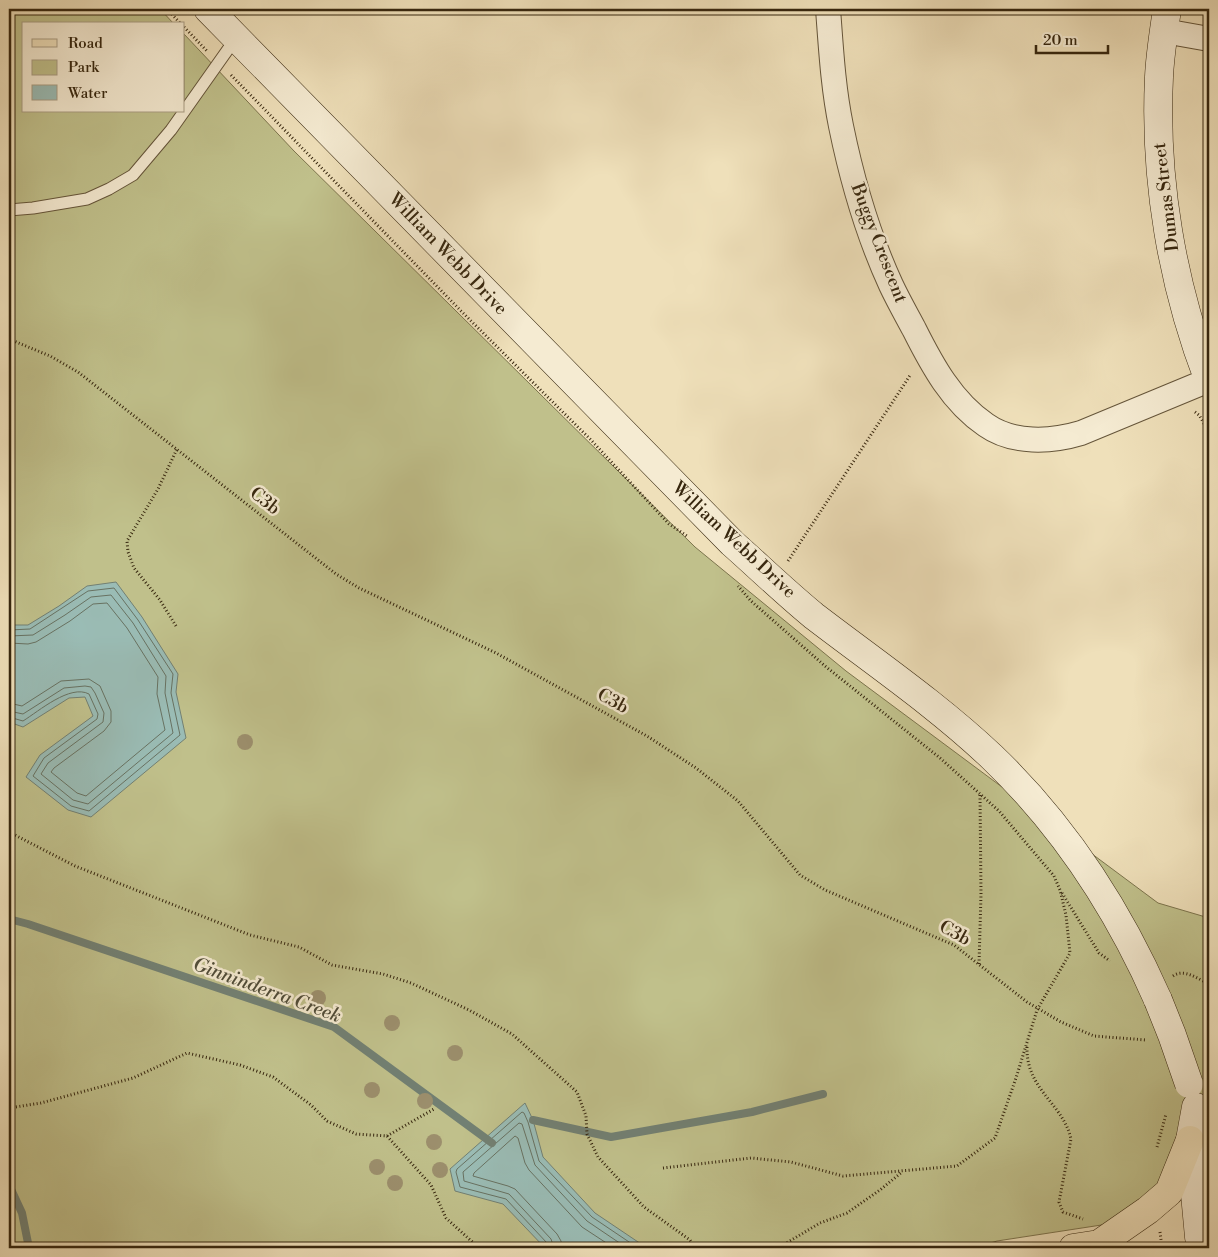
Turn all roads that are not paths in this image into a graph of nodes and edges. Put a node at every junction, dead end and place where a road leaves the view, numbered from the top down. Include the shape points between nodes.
1 (208, 9) edge
2 (828, 9) edge
3 (1165, 20) edge
4 (236, 38) junction
5 (1209, 39) edge
6 (185, 110) edge
7 (184, 112) edge
8 (9, 210) edge
9 (1209, 381) edge
10 (1200, 1142) edge
11 (1073, 1248) edge
12 (1202, 1248) edge

1 - 4 main road, William Webb Drive
2 - 9 street, Buggy Crescent via 834,86 861,207 891,284 930,360 961,405 986,426 1001,433 1033,440 1065,437
3 - 5 street
3 - 9 main road, Dumas Street via 1158,120 1164,208 1181,296
4 - 6 lane
4 - 10 main road, William Webb Drive, bridge via 732,543 812,614 961,730 1022,788 1076,853 1141,961 1172,1034 1192,1096
7 - 8 lane via 133,175 109,189 87,199
10 - 11 main road via 1169,1192 1148,1210 1099,1244
10 - 12 main road, William Webb Drive via 1199,1237

